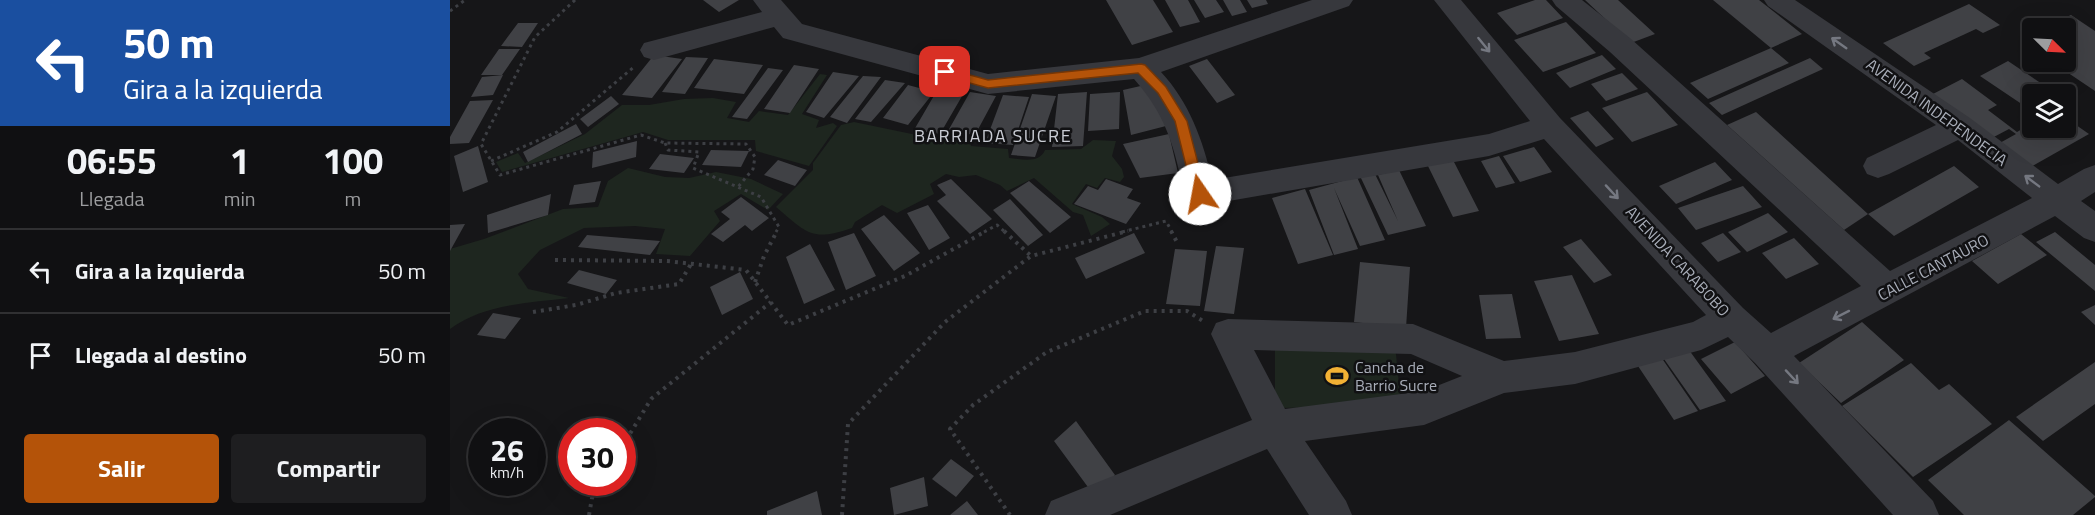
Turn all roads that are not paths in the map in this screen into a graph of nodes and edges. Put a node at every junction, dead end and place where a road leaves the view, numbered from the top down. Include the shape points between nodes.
1 (1340, 0) edge
2 (1447, 0) edge
3 (1565, 0) edge
4 (1777, 0) edge
5 (773, 8) edge
6 (654, 50) road end
7 (1141, 68) junction
8 (1550, 126) junction
9 (1960, 126) junction
10 (1878, 166) dead end
11 (2095, 177) edge
12 (2057, 200) junction
13 (2095, 229) edge
14 (1888, 290) junction
15 (1731, 318) junction
16 (1768, 352) junction
17 (1503, 377) junction
18 (1275, 428) junction
19 (1065, 515) edge
20 (1332, 515) edge
21 (1918, 515) edge

1 - 7 street
2 -> 8 street, AVENIDA CARABOBO
3 - 14 street via 1620,45
9 -> 4 street, AVENIDA INDEPENDECIA
5 - 6 street
5 - 7 street via 793,31 988,84
7 - 8 street via 1162,90 1181,121 1200,194 1489,146
8 -> 15 street, AVENIDA CARABOBO
9 - 10 street
12 -> 9 street, AVENIDA INDEPENDECIA
11 - 12 street, CALLE CANTAURO
12 - 13 street, AVENIDA INDEPENDECIA
12 - 14 street, CALLE CANTAURO
14 -> 16 street, CALLE CANTAURO
15 - 16 street, AVENIDA CARABOBO
15 - 17 street via 1701,335 1575,368
16 -> 21 street, AVENIDA CARABOBO
17 - 18 street via 1424,408
17 - 18 street via 1413,339 1228,334
18 - 19 street
18 - 20 street

